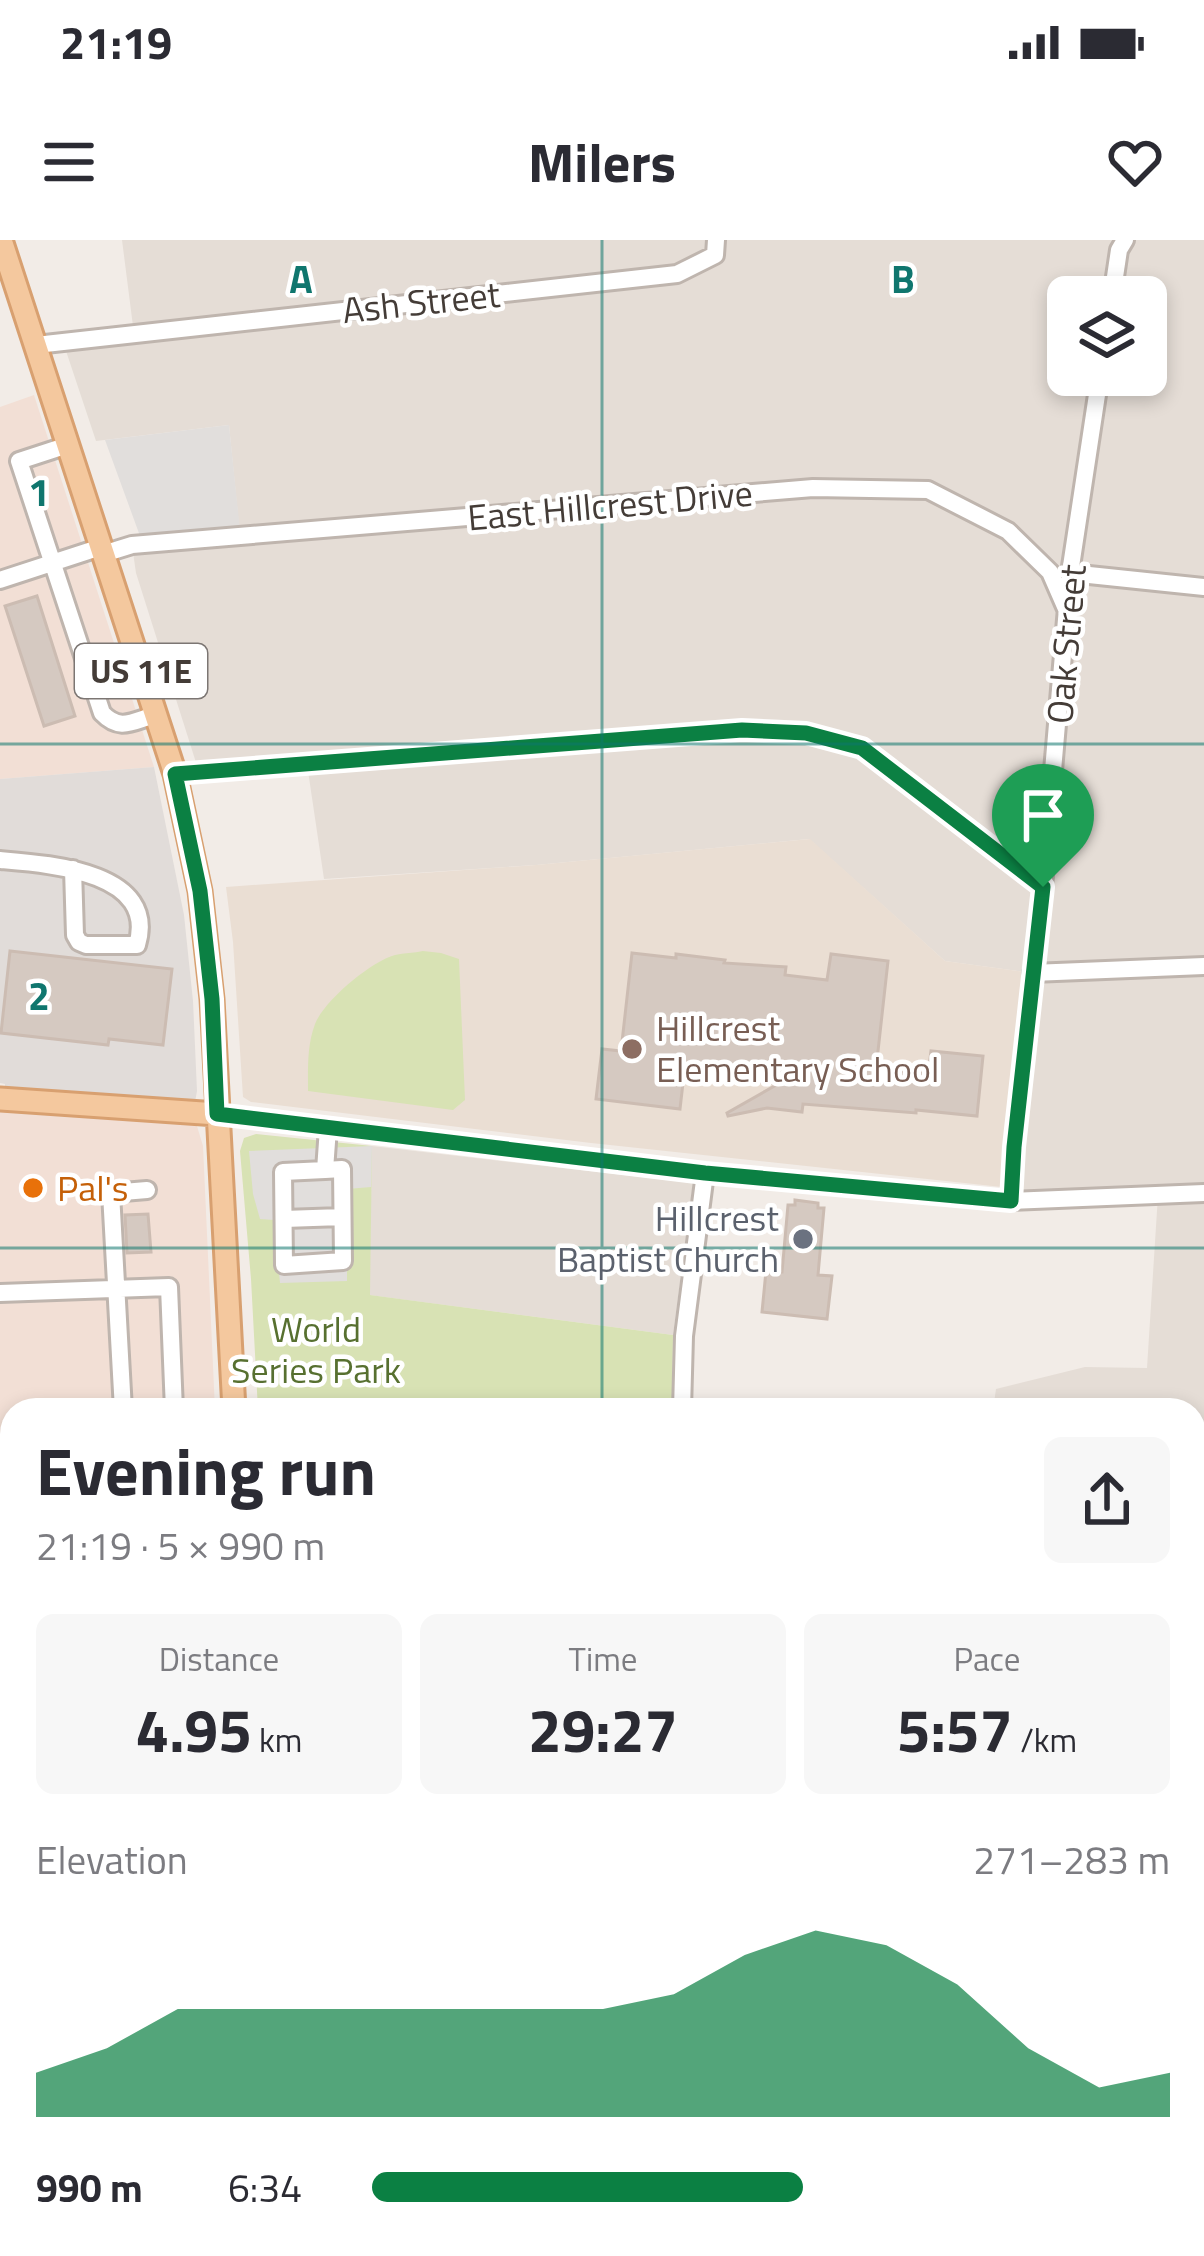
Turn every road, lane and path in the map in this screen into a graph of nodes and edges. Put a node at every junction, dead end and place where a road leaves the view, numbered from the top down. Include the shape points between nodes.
1 (1, 240) edge
2 (716, 240) edge
3 (1118, 243) edge
4 (1114, 276) edge
5 (36, 345) junction
6 (1097, 396) edge
7 (68, 445) junction
8 (102, 550) junction
9 (53, 563) junction
10 (1070, 574) junction
11 (0, 580) edge
12 (1204, 587) edge
13 (1066, 610) junction
14 (155, 715) junction
15 (175, 774) junction
16 (0, 860) edge
17 (73, 869) junction
18 (1043, 887) junction
19 (1204, 966) edge
20 (1032, 973) junction
21 (1, 1100) edge
22 (217, 1114) junction
23 (328, 1128) junction
24 (325, 1170) junction
25 (705, 1173) junction
26 (147, 1190) dead end
27 (1204, 1193) edge
28 (1011, 1201) junction
29 (342, 1217) junction
30 (284, 1219) junction
31 (117, 1289) junction
32 (0, 1293) edge
33 (122, 1398) edge
34 (174, 1398) edge
35 (233, 1398) edge
36 (682, 1398) edge

1 - 5 main road, US 11E
2 - 5 street, Ash Street via 715,255 677,274
3 - 4 street
5 - 7 main road, US 11E
6 - 10 street, Oak Street
7 - 8 main road, US 11E
7 - 9 street via 19,461
8 - 9 street, East Hillcrest Drive
8 - 13 street, East Hillcrest Drive via 789,490 928,490 1008,531 1050,572
8 - 14 main road, US 11E
9 - 11 street, East Hillcrest Drive
9 - 14 street via 102,713 119,726
10 - 12 street
10 - 13 street, Oak Street
13 - 18 street, Oak Street
14 - 15 main road, US 11E
15 - 18 street via 742,730 806,733 862,748
15 - 22 main road, US 11E via 200,891
16 - 17 street
17 - 17 street via 126,892 137,945 79,942
18 - 20 street, Oak Street
19 - 20 street
20 - 28 street, Oak Street
21 - 22 main road
22 - 23 street
22 - 35 main road, US 11E
23 - 24 street
23 - 25 street
24 - 29 street via 342,1169
24 - 30 street via 283,1172
25 - 28 street
25 - 36 street
26 - 31 street via 111,1193
27 - 28 street
29 - 30 street
29 - 30 street via 343,1262 284,1265
31 - 32 street
31 - 33 street
31 - 34 street via 169,1287

